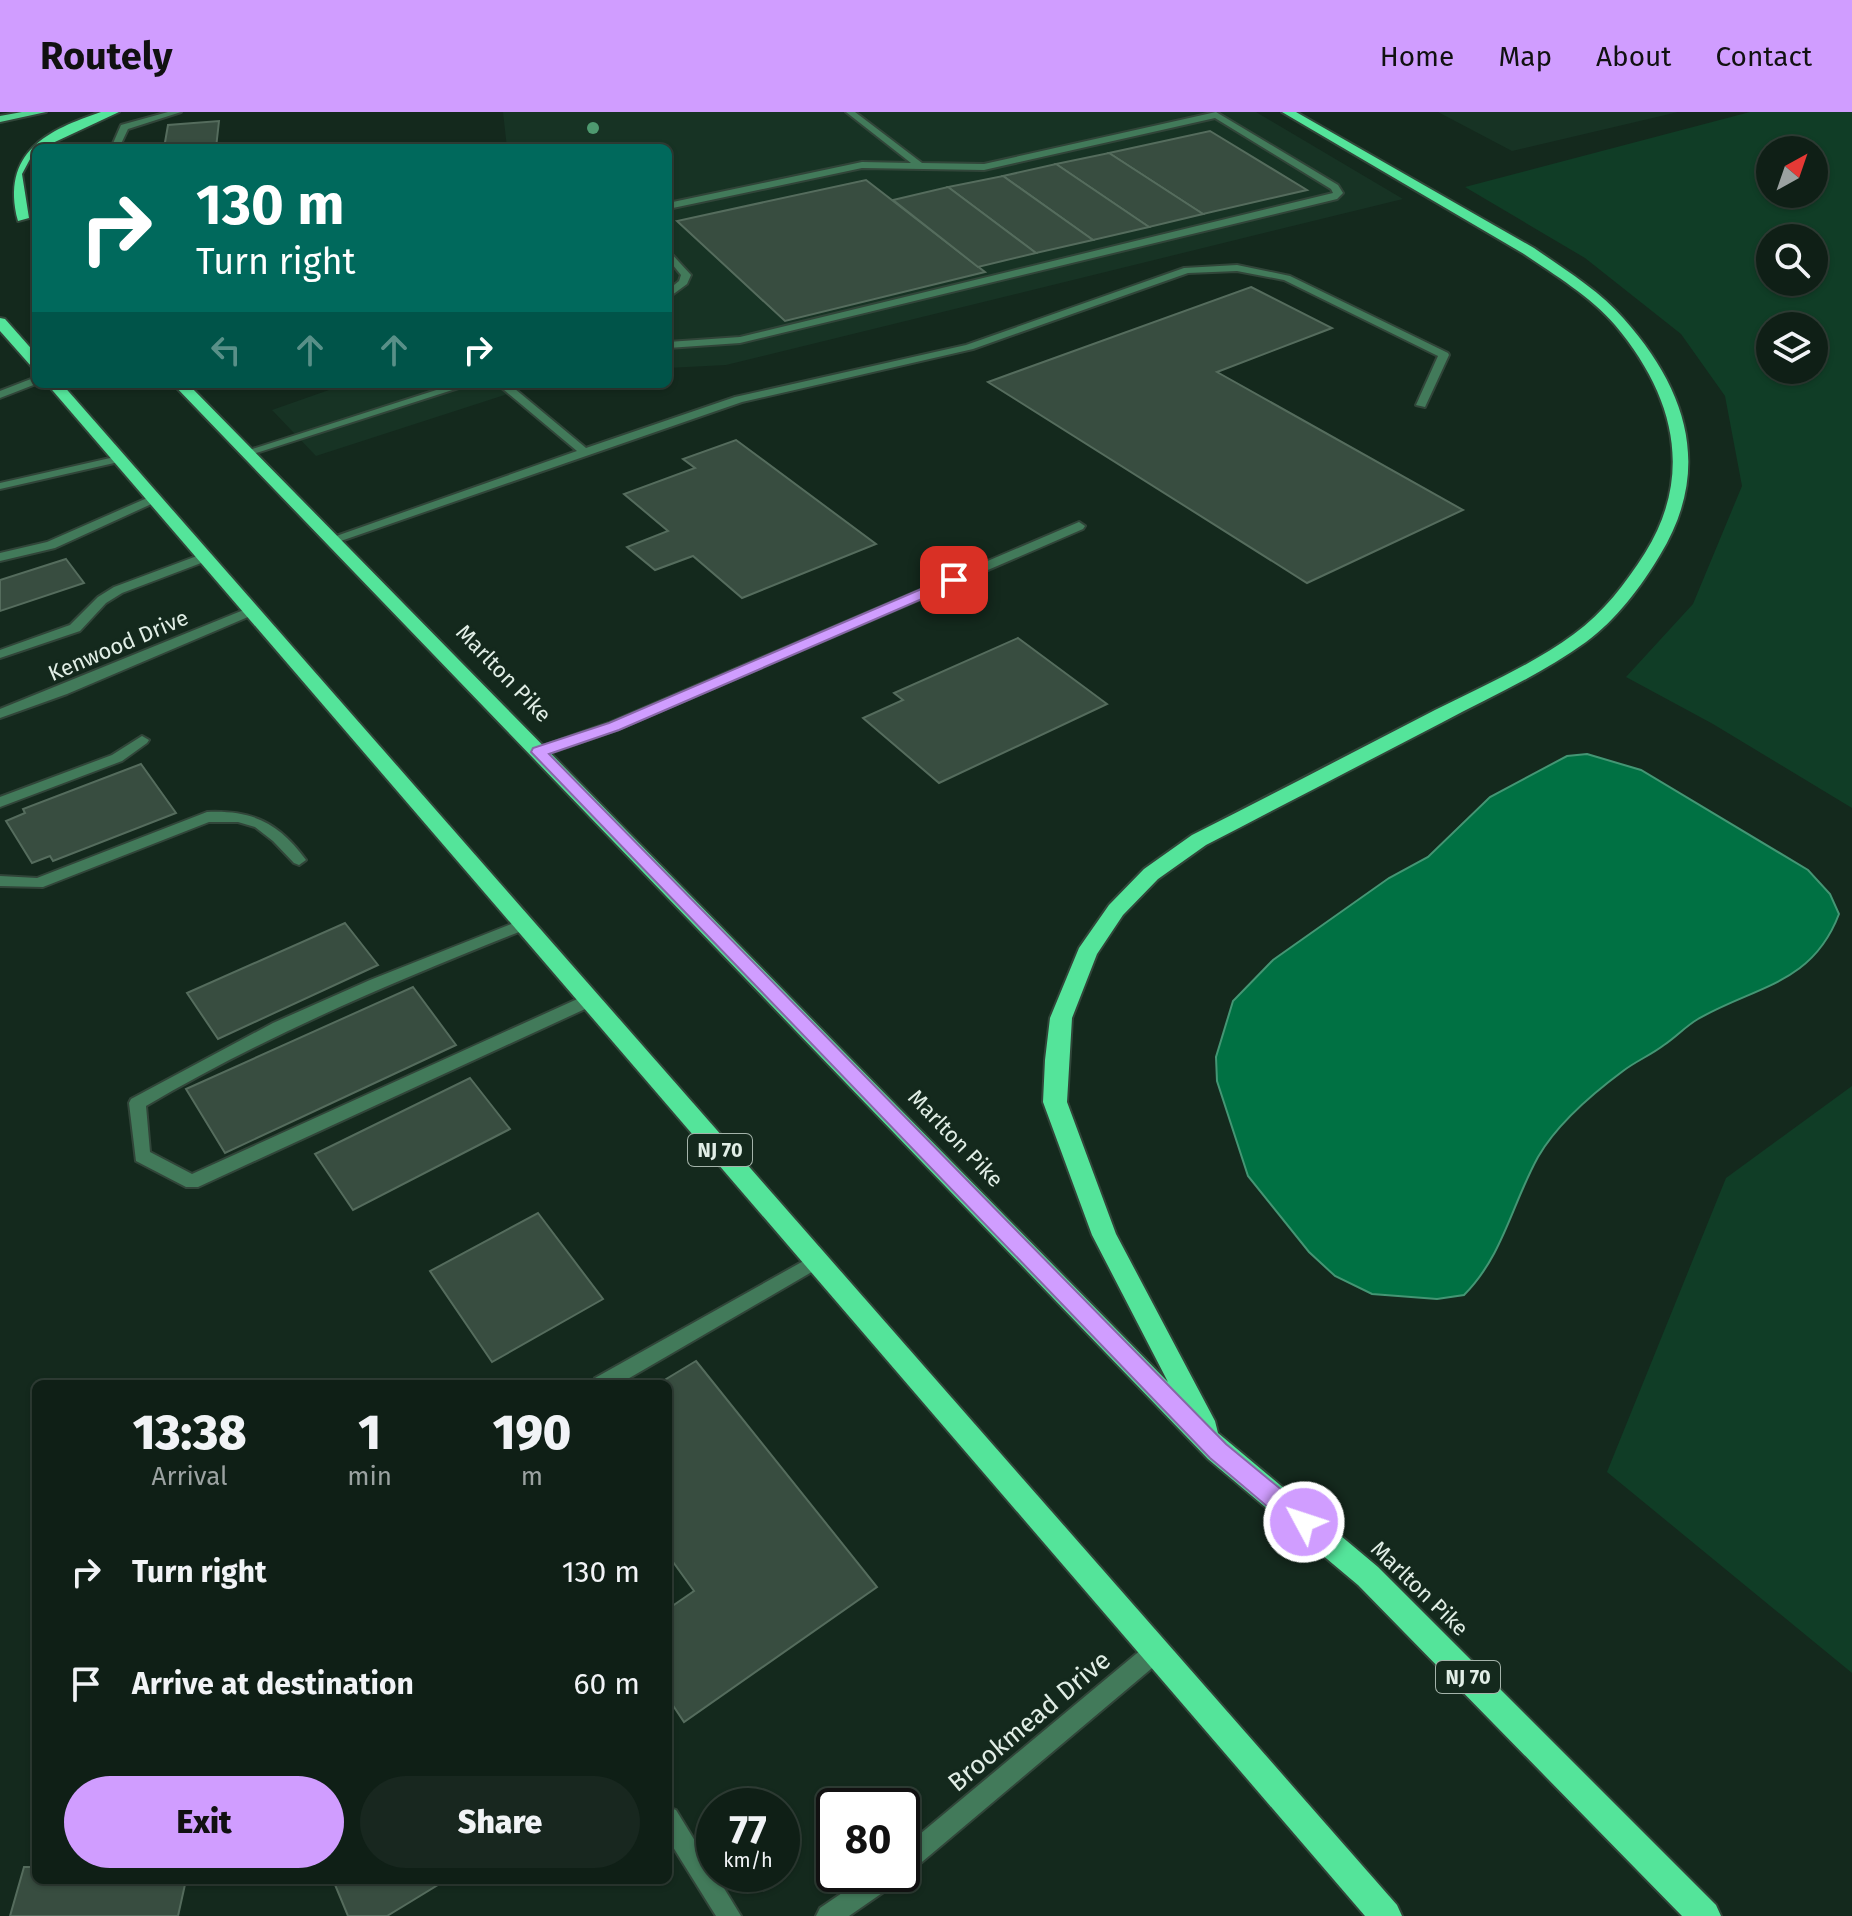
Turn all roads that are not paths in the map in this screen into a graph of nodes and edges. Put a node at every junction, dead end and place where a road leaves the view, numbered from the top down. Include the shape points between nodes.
1 (41, 112) edge
2 (113, 112) edge
3 (177, 112) edge
4 (850, 112) edge
5 (1288, 112) edge
6 (0, 119) edge
7 (42, 144) edge
8 (117, 144) edge
9 (32, 152) edge
10 (920, 166) junction
11 (0, 196) edge
12 (672, 205) edge
13 (30, 216) edge
14 (672, 258) edge
15 (672, 292) edge
16 (0, 322) edge
17 (672, 345) edge
18 (32, 358) edge
19 (32, 382) edge
20 (57, 388) edge
21 (184, 388) edge
22 (453, 388) edge
23 (507, 388) edge
24 (0, 395) edge
25 (1421, 405) dead end
26 (583, 451) junction
27 (246, 453) junction
28 (119, 459) junction
29 (0, 486) edge
30 (154, 499) junction
31 (1079, 526) dead end
32 (331, 540) junction
33 (0, 557) edge
34 (205, 557) junction
35 (251, 611) junction
36 (0, 654) edge
37 (0, 714) edge
38 (142, 740) dead end
39 (539, 752) junction
40 (0, 802) edge
41 (299, 860) dead end
42 (0, 881) edge
43 (524, 924) junction
44 (590, 1000) junction
45 (816, 1261) junction
46 (609, 1380) edge
47 (1218, 1451) junction
48 (1156, 1651) junction
49 (672, 1824) edge
50 (920, 1849) edge
51 (863, 1892) edge
52 (729, 1916) edge
53 (828, 1916) edge
54 (1386, 1916) edge
55 (1705, 1916) edge

1 - 6 main road
2 - 7 highway
3 - 8 street via 124,127
4 - 10 street
5 - 47 highway via 1529,251 1610,312 1654,367 1678,426 1682,460 1679,497 1668,529 1615,606 1580,638 1199,840 1133,892 1087,953 1061,1018 1055,1102 1104,1235
9 - 13 highway via 17,167 15,186
10 - 12 street via 862,165
10 - 17 street via 984,167 1216,115 1338,193 740,340
11 - 13 highway
14 - 15 street via 686,275
16 - 18 highway
19 - 24 street
20 - 28 highway, NJ 70
21 - 27 highway, Marlton Pike / NJ 70
22 - 27 street
23 - 26 street
25 - 26 street via 1444,355 1287,278 1211,267 1165,276 969,347 739,399
26 - 32 street
27 - 32 highway, Marlton Pike / NJ 70
28 - 29 street
28 - 30 highway, NJ 70
30 - 33 street via 51,545
30 - 34 highway, NJ 70
31 - 39 street via 614,726
32 - 39 highway, Marlton Pike / NJ 70
34 - 35 highway, NJ 70
34 - 36 street via 118,590 75,628
35 - 37 street, Kenwood Drive
35 - 43 highway, NJ 70
38 - 40 street via 117,758
39 - 47 highway, Marlton Pike / NJ 70
41 - 42 street via 269,827 233,815 207,817 38,883
43 - 44 highway, NJ 70
43 - 44 street via 395,975 204,1063 137,1103 142,1156 192,1182
44 - 45 highway, NJ 70
45 - 46 street
45 - 48 highway, NJ 70
47 - 55 highway, Marlton Pike / NJ 70 via 1368,1576
48 - 50 street, Brookmead Drive
48 - 54 highway, NJ 70
49 - 52 street
51 - 53 street

